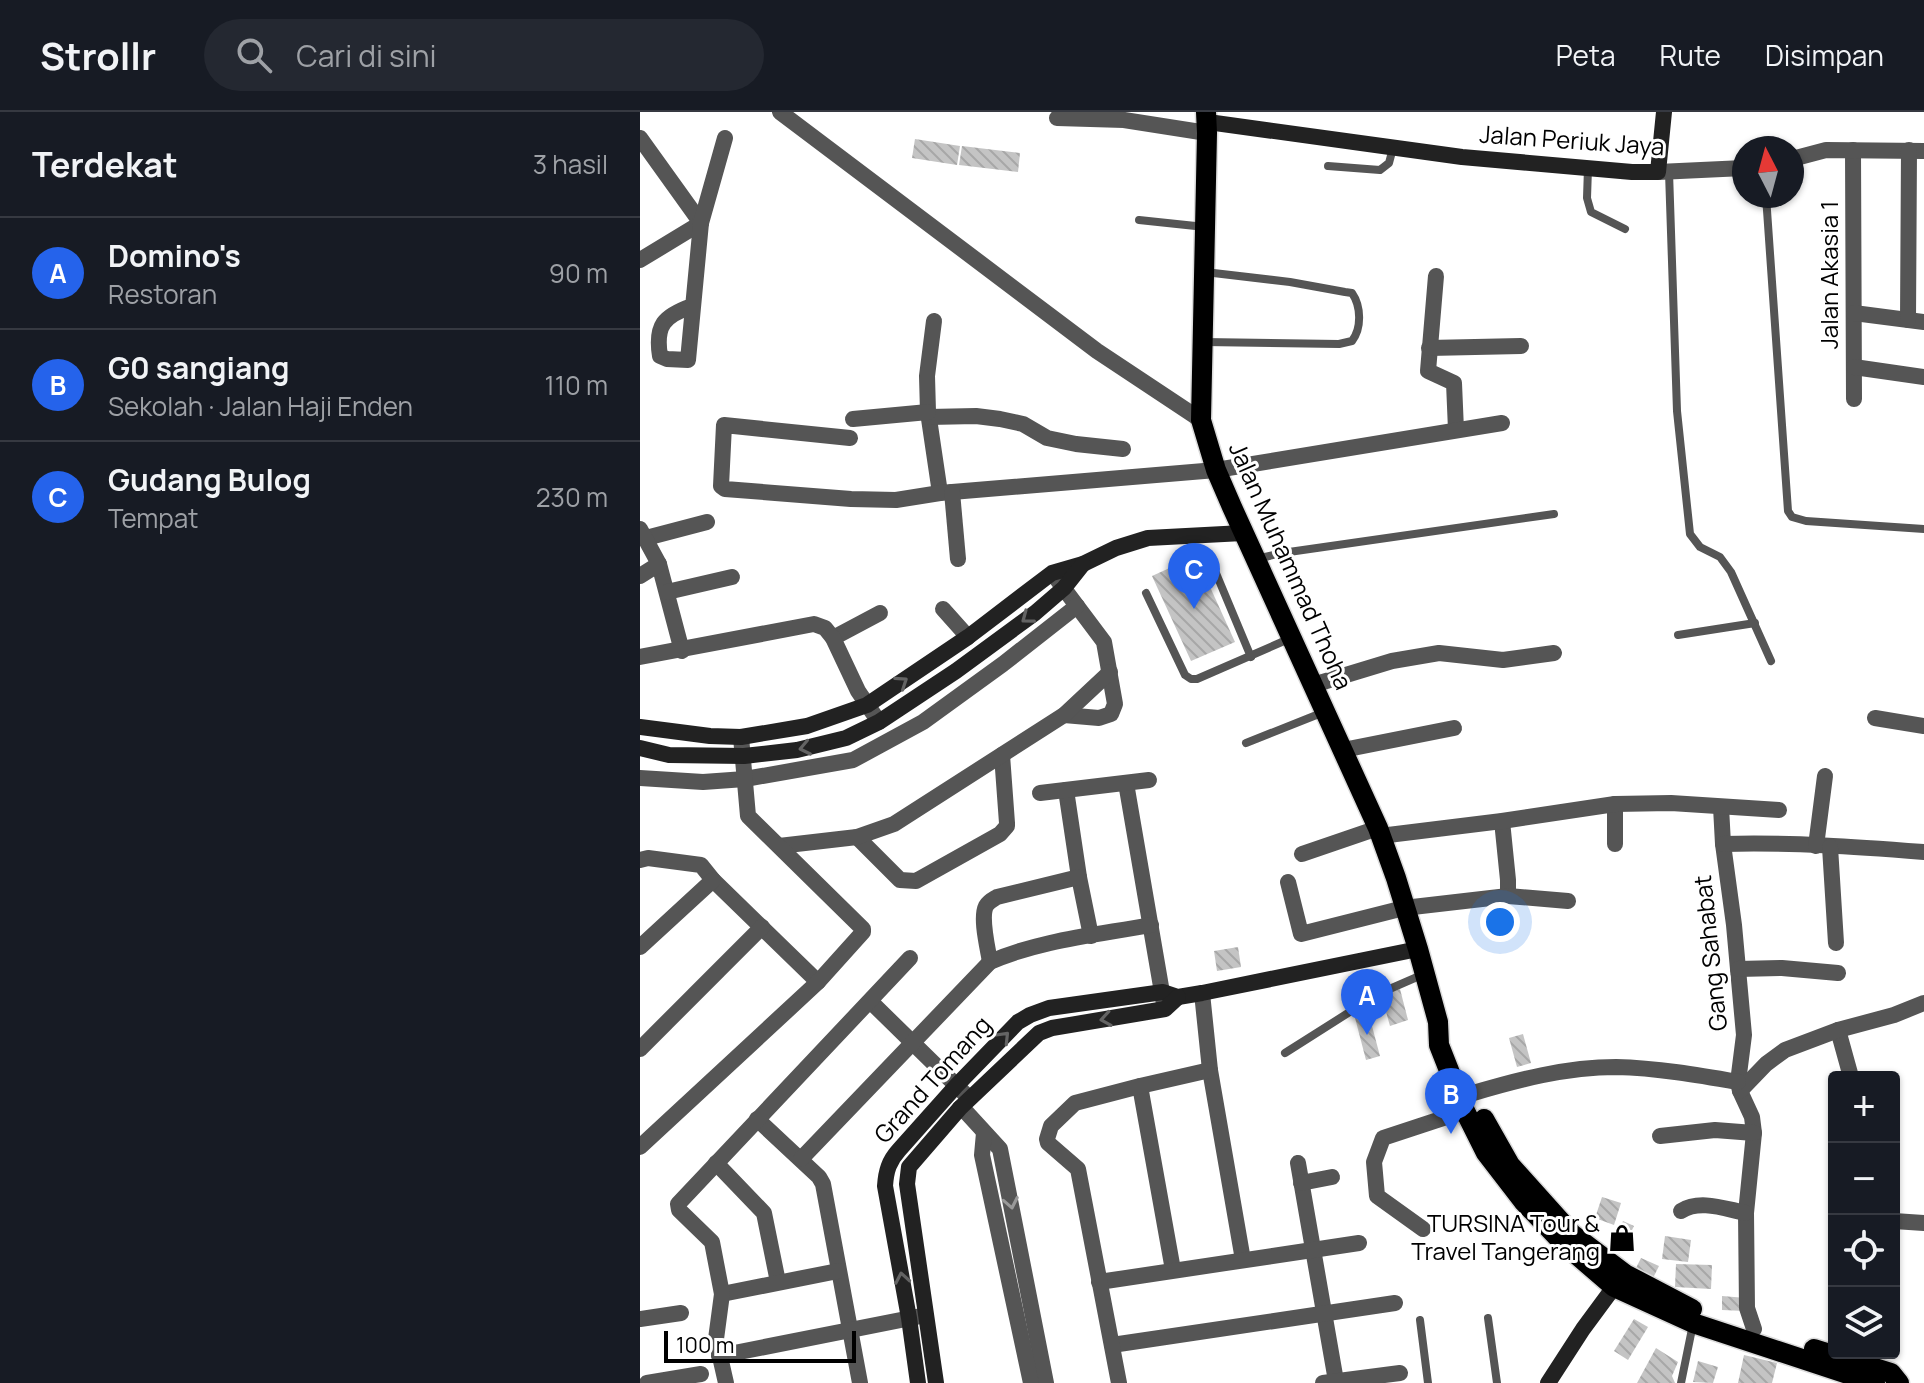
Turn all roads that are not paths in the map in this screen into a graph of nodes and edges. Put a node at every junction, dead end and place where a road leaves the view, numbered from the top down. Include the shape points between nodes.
1 (780, 112) edge
2 (1664, 112) edge
3 (1057, 118) dead end
4 (1207, 122) edge
5 (640, 138) edge
6 (725, 138) dead end
7 (1393, 148) junction
8 (1853, 150) junction
9 (1917, 150) edge
10 (1804, 156) edge
11 (1328, 166) dead end
12 (1588, 168) junction
13 (1732, 169) edge
14 (1663, 172) junction
15 (1767, 208) edge
16 (1139, 220) dead end
17 (701, 223) junction
18 (1206, 227) junction
19 (1625, 229) dead end
20 (642, 253) edge
21 (1205, 272) junction
22 (1436, 276) dead end
23 (692, 306) dead end
24 (1854, 313) junction
25 (934, 321) dead end
26 (1916, 321) edge
27 (1204, 342) junction
28 (1521, 346) dead end
29 (1429, 348) junction
30 (1854, 367) junction
31 (1924, 377) edge
32 (1854, 399) dead end
33 (929, 414) junction
34 (853, 419) dead end
35 (1201, 420) junction
36 (1502, 423) dead end
37 (1456, 430) junction
38 (850, 438) dead end
39 (1123, 449) dead end
40 (1216, 470) junction
41 (946, 493) junction
42 (1554, 514) dead end
43 (707, 522) dead end
44 (1924, 529) edge
45 (643, 533) edge
46 (1243, 533) junction
47 (958, 559) dead end
48 (1255, 559) junction
49 (659, 564) junction
50 (1083, 564) junction
51 (1213, 566) dead end
52 (1052, 573) junction
53 (640, 576) edge
54 (732, 577) dead end
55 (1064, 588) junction
56 (667, 592) junction
57 (1146, 593) dead end
58 (1077, 606) junction
59 (943, 609) dead end
60 (880, 613) dead end
61 (1755, 623) junction
62 (1678, 635) dead end
63 (968, 637) junction
64 (833, 638) junction
65 (1291, 638) junction
66 (682, 651) junction
67 (1554, 653) dead end
68 (640, 657) edge
69 (1251, 657) junction
70 (1771, 661) dead end
71 (956, 671) junction
72 (1110, 672) junction
73 (1313, 685) junction
74 (969, 689) junction
75 (867, 705) junction
76 (1325, 711) junction
77 (1064, 715) junction
78 (1875, 718) dead end
79 (879, 722) junction
80 (1924, 726) edge
81 (640, 727) edge
82 (1454, 728) dead end
83 (741, 737) junction
84 (846, 738) junction
85 (1246, 743) dead end
86 (640, 748) edge
87 (1343, 750) junction
88 (1002, 755) junction
89 (744, 756) junction
90 (853, 760) junction
91 (1825, 776) dead end
92 (640, 778) edge
93 (745, 779) junction
94 (1149, 780) dead end
95 (1126, 783) junction
96 (1066, 790) junction
97 (1040, 793) dead end
98 (1615, 804) junction
99 (1721, 807) junction
100 (1779, 810) dead end
101 (1502, 821) junction
102 (1379, 832) junction
103 (857, 837) junction
104 (1615, 844) dead end
105 (1723, 844) junction
106 (779, 846) junction
107 (1823, 846) junction
108 (1924, 852) edge
109 (1302, 854) dead end
110 (640, 860) edge
111 (1079, 877) junction
112 (713, 880) junction
113 (1288, 882) dead end
114 (1508, 896) junction
115 (1568, 901) dead end
116 (1404, 908) junction
117 (1151, 925) junction
118 (762, 927) junction
119 (1091, 936) junction
120 (1836, 943) dead end
121 (640, 947) edge
122 (1418, 949) junction
123 (910, 958) dead end
124 (990, 962) junction
125 (1738, 969) junction
126 (1838, 973) dead end
127 (1425, 974) junction
128 (818, 982) junction
129 (1202, 993) junction
130 (1169, 999) junction
131 (870, 1001) junction
132 (1924, 1003) edge
133 (1838, 1030) junction
134 (913, 1042) junction
135 (640, 1049) edge
136 (1285, 1053) dead end
137 (1210, 1070) junction
138 (1849, 1071) edge
139 (956, 1086) junction
140 (1140, 1086) junction
141 (1739, 1086) junction
142 (1468, 1102) junction
143 (965, 1103) junction
144 (757, 1119) junction
145 (984, 1133) junction
146 (1754, 1133) junction
147 (1660, 1136) dead end
148 (640, 1147) edge
149 (1000, 1149) junction
150 (982, 1155) junction
151 (801, 1159) junction
152 (716, 1163) junction
153 (1298, 1163) dead end
154 (1332, 1177) dead end
155 (1301, 1183) junction
156 (1681, 1211) dead end
157 (1746, 1213) junction
158 (1900, 1221) edge
159 (1924, 1223) edge
160 (1423, 1229) dead end
161 (1568, 1238) junction
162 (1359, 1243) dead end
163 (1313, 1250) junction
164 (1243, 1260) junction
165 (1173, 1270) junction
166 (838, 1271) junction
167 (778, 1282) junction
168 (1099, 1282) junction
169 (1614, 1287) junction
170 (722, 1294) junction
171 (1395, 1303) dead end
172 (1024, 1310) junction
173 (681, 1313) dead end
174 (1325, 1314) junction
175 (926, 1315) junction
176 (1695, 1317) junction
177 (909, 1318) junction
178 (1488, 1318) dead end
179 (640, 1319) edge
180 (1420, 1320) dead end
181 (1754, 1329) junction
182 (849, 1330) junction
183 (1112, 1345) junction
184 (719, 1356) junction
185 (1400, 1373) dead end
186 (701, 1374) dead end
187 (1330, 1382) edge
188 (647, 1383) edge
189 (726, 1383) edge
190 (860, 1383) edge
191 (918, 1383) edge
192 (936, 1383) edge
193 (1031, 1383) edge
194 (1046, 1383) edge
195 (1119, 1383) edge
196 (1428, 1383) edge
197 (1497, 1383) edge
198 (1548, 1383) edge
199 (1681, 1383) edge
200 (1875, 1383) edge
201 (1899, 1383) edge

1 - 35 street via 1097,351
2 - 14 street
3 - 4 street
4 - 7 street, Jalan Periuk Jaya
4 - 18 main road, Jalan Muhammad Thoha
5 - 17 street
6 - 17 street
7 - 11 lane via 1389,163 1380,170
7 - 12 street, Jalan Periuk Jaya
8 - 9 street
8 - 10 street
8 - 24 street, Jalan Akasia 1
9 - 26 street
12 - 14 street, Jalan Periuk Jaya
12 - 19 lane via 1591,212
13 - 14 street, Jalan Periuk Jaya
14 - 61 lane via 1690,534 1731,572
15 - 44 lane via 1788,511 1806,521
16 - 18 lane
17 - 20 street
17 - 23 street
18 - 21 main road, Jalan Muhammad Thoha
21 - 27 main road, Jalan Muhammad Thoha
21 - 27 lane via 1352,293 1359,303 1358,334 1352,341
22 - 29 street
24 - 26 street
24 - 30 street, Jalan Akasia 1
25 - 33 street via 927,376
27 - 35 main road, Jalan Muhammad Thoha
28 - 29 street
29 - 37 street via 1428,371 1454,383
30 - 31 street
30 - 32 street, Jalan Akasia 1
33 - 34 street
33 - 39 street via 1000,419 1047,438
33 - 41 street
35 - 40 main road, Jalan Muhammad Thoha
36 - 37 street
37 - 40 street
38 - 41 street via 724,425 721,486 851,499
40 - 41 street
40 - 46 main road, Jalan Muhammad Thoha
41 - 47 street
42 - 48 lane
43 - 45 street
45 - 49 street
46 - 48 main road, Jalan Muhammad Thoha
46 - 50 street via 1148,538
48 - 65 main road, Jalan Muhammad Thoha
49 - 53 street
49 - 56 street
50 - 52 street
50 - 55 street
51 - 69 lane
52 - 55 street
52 - 63 street
54 - 56 street
55 - 58 street
55 -> 71 street
56 - 66 street
57 - 69 lane via 1191,679
58 - 72 street via 1104,642
58 - 74 street
59 - 63 street
60 - 64 street
61 - 62 lane
61 - 70 lane
75 -> 63 street
64 - 66 street via 814,624
64 - 75 street
65 - 69 lane
65 - 73 main road, Jalan Muhammad Thoha
66 - 68 street
67 - 73 street via 1503,660 1439,653
71 - 74 street
71 - 79 street
72 - 77 street
72 - 77 street via 1115,704 1111,714
73 - 76 main road, Jalan Muhammad Thoha
74 - 90 street via 923,722
75 - 79 street
75 - 83 street via 807,726
76 - 85 lane
76 - 87 main road, Jalan Muhammad Thoha
77 - 88 street
78 - 80 street
79 - 84 street
81 - 83 street
82 - 87 street
83 - 89 street
84 -> 89 street
84 - 90 street
86 - 89 street via 669,755
87 - 102 main road, Jalan Muhammad Thoha
88 - 103 street via 894,824
88 - 103 street via 1007,826 1000,834 916,881 900,880
89 - 93 street
90 - 93 street
91 - 107 street
92 - 93 street
93 - 106 street via 748,816
94 - 95 street
95 - 96 street
95 - 117 street
96 - 97 street
96 - 111 street
98 - 99 street
98 - 101 street
98 - 104 street
99 - 100 street
99 - 105 street, Gang Sahabat
101 - 102 street
101 - 114 street
102 - 109 street
102 - 116 main road, Jalan Muhammad Thoha
103 - 106 street
105 - 107 street
105 - 125 street, Gang Sahabat
106 - 128 street via 863,929
107 - 108 street
107 - 120 street
110 - 112 street via 701,865
111 - 119 street
111 - 124 street via 991,900 984,916
112 - 118 street
112 - 121 street
113 - 116 street via 1301,934
114 - 115 street
114 - 116 street
116 - 122 main road, Jalan Muhammad Thoha
117 - 119 street
117 - 130 street
118 - 128 street
118 - 135 street
119 - 124 street
122 - 127 main road, Jalan Muhammad Thoha
122 - 129 street, Grand Tomang
123 - 131 street
124 - 134 street
125 - 126 street
125 - 141 street, Gang Sahabat via 1744,1035
127 - 136 lane via 1378,994
127 - 142 main road, Jalan Muhammad Thoha
128 - 148 street
129 - 130 street, Grand Tomang
129 - 137 street
139 -> 130 street, Grand Tomang via 1030,1015 1049,1008
130 -> 143 street, Grand Tomang via 1039,1033
131 - 134 street
131 - 144 street
132 - 133 street
133 - 138 street
133 - 141 street via 1785,1050
134 - 139 street
134 - 151 street
137 - 140 street
137 - 164 street
139 - 143 street
177 -> 139 street, Grand Tomang via 886,1173 893,1156
140 - 165 street
140 - 168 street via 1075,1103 1051,1126 1047,1139 1078,1169
141 - 142 street via 1675,1071 1615,1067 1552,1073
141 - 146 street, Gang Sahabat
142 - 160 street via 1383,1138 1374,1162 1377,1196
142 - 161 main road, Jalan Muhammad Thoha
143 - 145 street
143 - 175 street, Grand Tomang via 907,1174
144 - 151 street
144 - 152 street
145 - 149 street
145 - 150 street
146 - 147 street via 1715,1130
146 - 157 street, Gang Sahabat
149 - 150 street
149 -> 172 street
150 - 172 street
151 - 166 street via 823,1184
152 - 167 street via 764,1213
152 - 170 street via 677,1206 712,1242
153 - 155 street
154 - 155 street
155 - 163 street
156 - 157 street via 1702,1205
157 - 181 street, Gang Sahabat via 1747,1308
158 - 159 street
161 - 169 main road, Jalan Muhammad Thoha
161 - 176 main road, Jalan Muhammad Thoha
162 - 163 street
163 - 164 street
163 - 174 street
164 - 165 street
165 - 168 street
166 - 167 street
166 - 182 street
167 - 170 street
168 - 183 street
169 - 176 main road, Jalan Muhammad Thoha
169 - 198 street
170 - 184 street
171 - 174 street
172 - 193 street
172 - 194 street
173 - 179 street
174 - 183 street
174 - 187 street
175 - 177 street
175 - 192 street, Grand Tomang
176 - 181 main road, Jalan Muhammad Thoha
176 - 199 lane
176 - 200 main road, Jalan Muhammad Thoha
177 - 182 street
177 - 191 street, Grand Tomang
178 - 197 lane
180 - 196 lane
181 - 201 main road, Jalan Muhammad Thoha via 1891,1373
182 - 184 street
182 - 190 street
183 - 195 street
184 - 189 street
185 - 187 street
186 - 188 street

